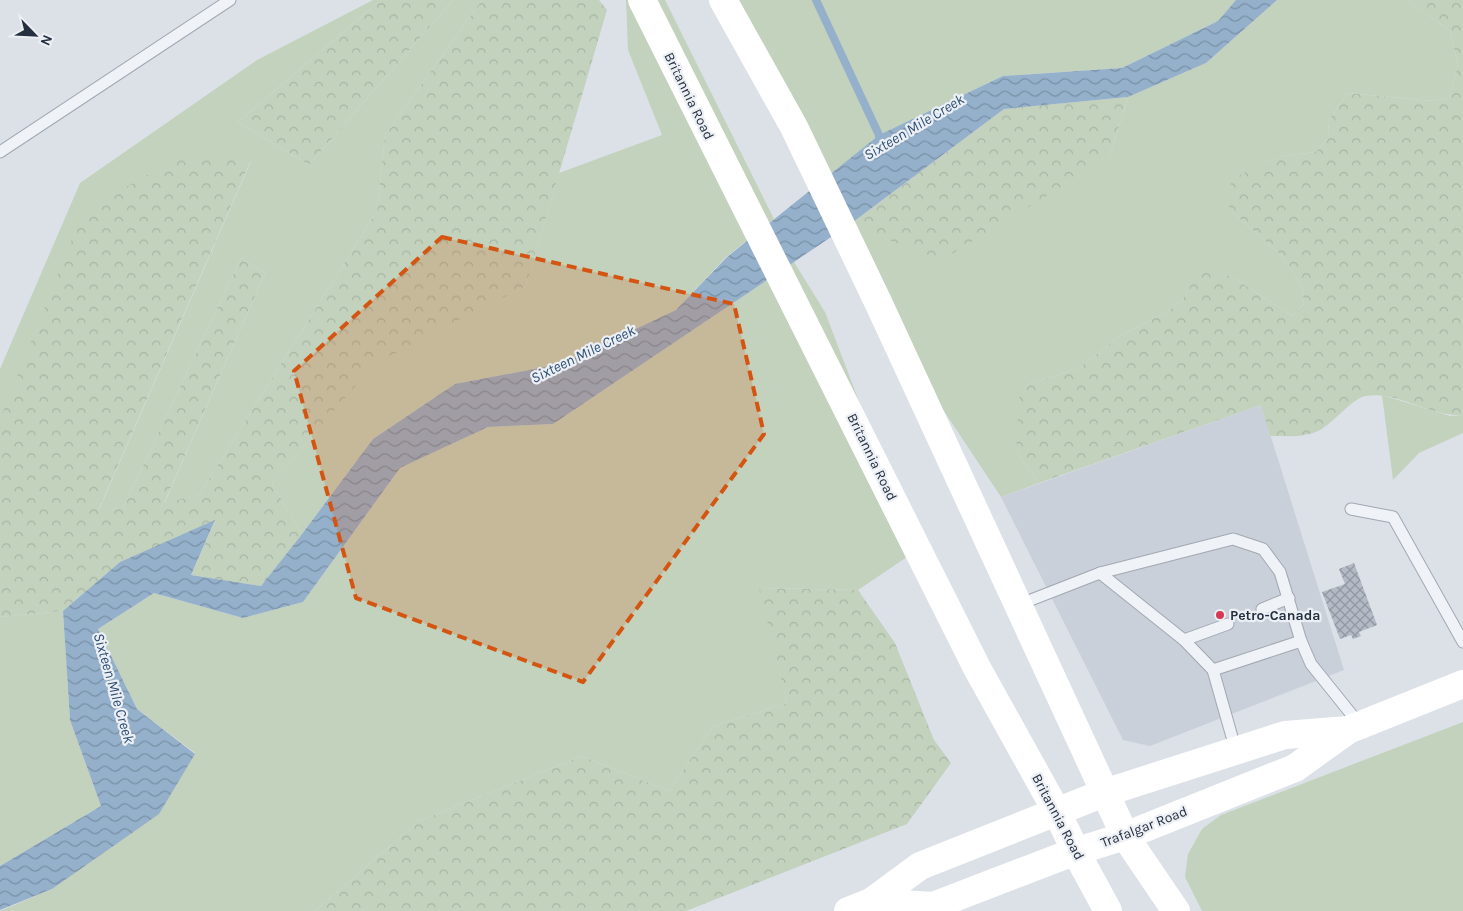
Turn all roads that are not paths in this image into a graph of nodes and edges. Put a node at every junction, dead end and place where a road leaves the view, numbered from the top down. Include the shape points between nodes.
1 (230, 0) edge
2 (642, 0) edge
3 (723, 0) edge
4 (0, 152) edge
5 (1351, 509) dead end
6 (1100, 573) junction
7 (1289, 598) junction
8 (1018, 605) junction
9 (1262, 610) dead end
10 (1228, 624) dead end
11 (1184, 640) junction
12 (1300, 641) junction
13 (1463, 642) edge
14 (1213, 670) junction
15 (1463, 684) edge
16 (1354, 728) junction
17 (1237, 752) junction
18 (1104, 793) junction
19 (1057, 812) junction
20 (1125, 836) junction
21 (1076, 852) junction
22 (860, 906) edge
23 (1108, 911) edge
24 (1176, 911) edge

1 - 4 lane
2 - 19 main road, Britannia Road via 977,668
3 - 8 main road via 794,127
5 - 13 lane via 1393,517
6 - 7 lane via 1232,539 1263,549 1280,572
6 - 8 lane
6 - 11 lane
7 - 9 lane
7 - 12 lane
8 - 18 main road
10 - 11 lane
11 - 14 lane
12 - 14 lane
12 - 16 lane via 1311,664
14 - 17 lane
15 - 16 main road, Trafalgar Road
16 - 17 main road, Trafalgar Road via 1285,735
16 - 20 main road, Trafalgar Road via 1295,768
17 - 18 main road, Trafalgar Road
18 - 19 main road, Trafalgar Road
18 - 20 main road
19 - 21 main road, Britannia Road
19 - 22 main road, Trafalgar Road via 920,866
20 - 21 main road, Trafalgar Road
20 - 24 main road
21 - 22 main road, Trafalgar Road via 933,906
21 - 23 main road, Britannia Road

